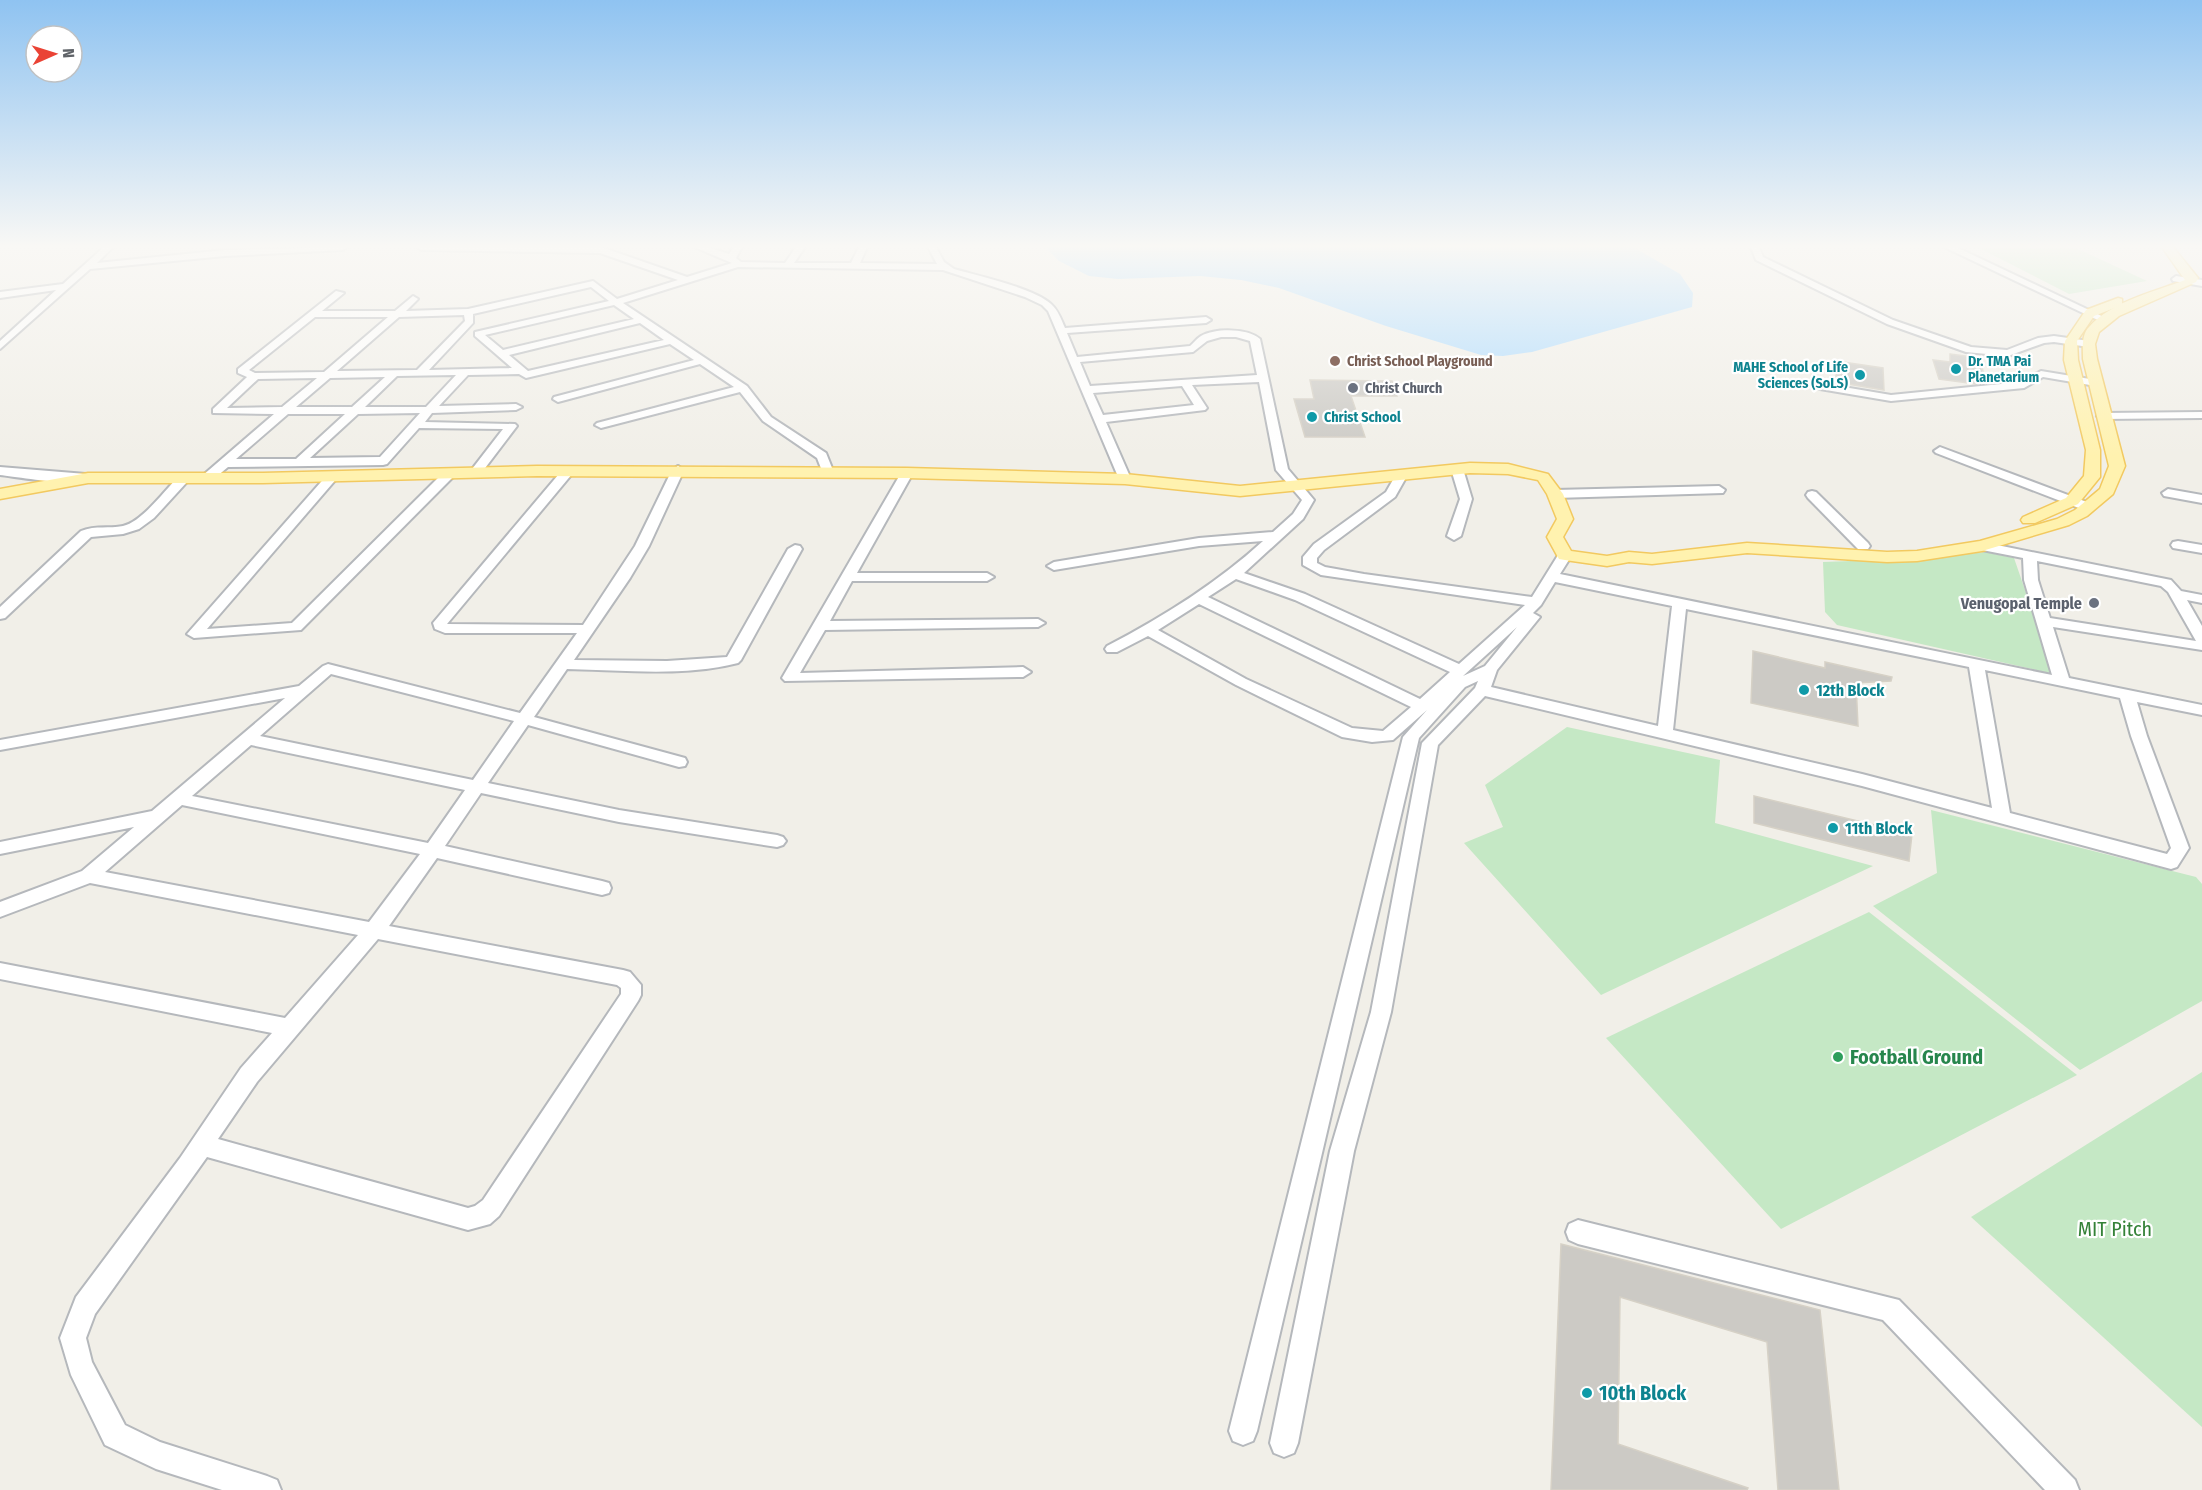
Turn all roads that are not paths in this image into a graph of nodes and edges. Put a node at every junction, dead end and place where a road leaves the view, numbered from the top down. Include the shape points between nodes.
1 (33, 317) edge
2 (310, 317) edge
3 (394, 317) edge
4 (469, 317) edge
5 (553, 317) edge
6 (636, 317) edge
7 (1055, 317) edge
8 (1879, 317) edge
9 (2088, 317) edge
10 (2098, 317) edge
11 (2111, 317) edge
12 (641, 320) junction
13 (1206, 320) dead end
14 (2105, 320) junction
15 (1061, 331) junction
16 (672, 341) junction
17 (2072, 341) junction
18 (2090, 344) junction
19 (0, 346) edge
20 (500, 354) junction
21 (701, 360) junction
22 (1073, 360) junction
23 (520, 371) junction
24 (465, 372) junction
25 (420, 373) junction
26 (394, 374) junction
27 (326, 375) junction
28 (255, 376) junction
29 (1263, 379) junction
30 (2076, 380) junction
31 (1185, 382) junction
32 (2096, 383) junction
33 (1820, 386) dead end
34 (743, 388) junction
35 (1086, 390) junction
36 (558, 399) dead end
37 (516, 407) dead end
38 (354, 410) junction
39 (429, 410) junction
40 (284, 411) junction
41 (2202, 415) edge
42 (2103, 416) junction
43 (1098, 419) junction
44 (601, 424) dead end
45 (415, 425) junction
46 (1940, 451) dead end
47 (299, 462) junction
48 (224, 463) junction
49 (1457, 469) junction
50 (678, 470) junction
51 (0, 471) edge
52 (568, 471) junction
53 (907, 472) junction
54 (475, 473) junction
55 (828, 473) junction
56 (449, 474) junction
57 (1402, 474) junction
58 (332, 477) junction
59 (88, 478) junction
60 (183, 479) junction
61 (206, 479) junction
62 (1125, 479) junction
63 (1297, 487) junction
64 (1719, 490) dead end
65 (2168, 493) dead end
66 (0, 494) edge
67 (1555, 494) junction
68 (1812, 495) dead end
69 (2202, 499) edge
70 (2072, 501) junction
71 (2088, 507) junction
72 (1275, 536) junction
73 (1454, 536) dead end
74 (2178, 545) dead end
75 (1863, 546) junction
76 (1982, 546) junction
77 (795, 549) dead end
78 (2202, 549) edge
79 (1565, 555) junction
80 (1629, 557) junction
81 (2030, 557) junction
82 (1054, 566) dead end
83 (1235, 574) junction
84 (848, 577) junction
85 (987, 577) dead end
86 (1558, 578) junction
87 (2176, 594) junction
88 (1198, 598) junction
89 (2202, 599) edge
90 (1536, 602) junction
91 (1679, 603) junction
92 (0, 615) edge
93 (2043, 621) junction
94 (1038, 623) dead end
95 (820, 626) junction
96 (586, 629) junction
97 (1148, 630) junction
98 (2202, 639) edge
99 (2202, 646) edge
100 (1112, 650) dead end
101 (1976, 663) junction
102 (562, 664) junction
103 (1490, 669) junction
104 (1459, 670) junction
105 (1023, 672) dead end
106 (2062, 681) junction
107 (305, 689) junction
108 (1482, 690) junction
109 (2127, 694) junction
110 (1423, 706) junction
111 (2202, 710) edge
112 (524, 719) junction
113 (1665, 733) junction
114 (248, 739) junction
115 (0, 745) edge
116 (679, 762) dead end
117 (477, 786) junction
118 (179, 798) junction
119 (157, 817) junction
120 (2002, 818) junction
121 (777, 841) dead end
122 (0, 848) edge
123 (432, 850) junction
124 (89, 876) junction
125 (602, 888) dead end
126 (0, 910) edge
127 (374, 929) junction
128 (0, 971) edge
129 (290, 1028) junction
130 (201, 1145) junction
131 (1578, 1232) dead end
132 (1243, 1431) dead end
133 (1284, 1443) dead end
134 (267, 1490) edge
135 (2065, 1490) edge

1 - 19 street
2 - 28 street via 242,371
3 - 27 street
4 - 25 street via 470,321
5 - 20 street via 478,334
6 - 12 street
7 - 15 street
8 - 17 street via 1970,350 2008,353 2042,340
9 - 17 main road
10 - 14 street
11 - 14 main road
12 - 16 street
12 - 20 street
13 - 15 street
14 - 18 main road via 2093,330
15 - 22 street
16 - 21 street
16 - 23 street via 526,375
17 - 18 street
17 - 30 main road
18 - 32 main road
20 - 23 street
21 - 34 street
21 - 36 street
22 - 29 street via 1193,349 1207,337 1231,334 1255,339
22 - 35 street
23 - 24 street
24 - 25 street
24 - 39 street
25 - 26 street
26 - 27 street
26 - 38 street
27 - 28 street
27 - 40 street
28 - 40 street via 217,411
29 - 31 street
29 - 63 street via 1282,470
30 - 32 street
30 - 33 street via 2041,374 2024,385 1891,398
30 - 70 main road via 2093,450 2092,477
31 - 35 street
31 - 43 street via 1201,408
32 - 42 main road
34 - 44 street
34 - 55 street via 767,419 822,456
35 - 43 street
37 - 39 street
38 - 39 street
38 - 40 street
38 - 47 street
39 - 45 street
40 - 48 street
41 - 42 street
42 - 71 main road via 2117,466 2107,491
43 - 62 street
45 - 47 street via 383,461
45 - 54 street via 511,426
46 - 70 street
47 - 48 street
48 - 61 street
49 - 57 main road
49 - 67 main road via 1508,469 1543,477
49 - 73 street via 1466,499
50 - 52 main road
50 - 55 main road
50 - 96 street via 642,546
51 - 59 street
52 - 54 main road
52 - 96 street via 440,626
53 - 55 main road
53 - 62 main road
53 - 84 street
54 - 56 main road
56 - 58 main road
56 - 58 street via 296,627 195,634
57 - 63 main road
57 - 90 street via 1391,494 1319,547 1310,557 1310,565 1321,571
58 - 61 main road
59 - 60 main road
59 - 66 main road
60 - 61 main road
60 - 92 street via 136,526 86,534
62 - 63 main road via 1240,491
63 - 72 street via 1308,500 1298,516
64 - 67 street
65 - 69 street
67 - 79 main road via 1564,519 1555,537
68 - 75 street
70 - 71 street
70 - 75 main road via 2029,520 1953,542
71 - 76 main road via 2063,522
72 - 82 street via 1199,542
72 - 83 street
74 - 78 street
75 - 80 main road via 1741,539 1642,549
76 - 80 main road via 1887,557 1747,548 1652,559
76 - 81 street
77 - 102 street via 733,660 667,666
79 - 80 main road via 1607,561
79 - 86 street
81 - 87 street via 2166,583
81 - 93 street via 2031,580
83 - 88 street
83 - 104 street via 1300,597
84 - 85 street
84 - 95 street
86 - 90 street
86 - 91 street
86 - 103 street
87 - 89 street
87 - 98 street
88 - 97 street
88 - 110 street
90 - 104 street
91 - 101 street
91 - 113 street
93 - 99 street
93 - 106 street
94 - 95 street
95 - 105 street via 790,678
96 - 102 street
97 - 100 street
97 - 110 street via 1241,682 1348,733 1386,735
101 - 106 street
101 - 120 street
102 - 112 street
103 - 108 street
103 - 132 street via 1460,684 1411,737
104 - 110 street
106 - 109 street
107 - 112 street via 328,669
107 - 114 street
107 - 115 street
108 - 113 street
108 - 133 street via 1430,743 1381,1012 1342,1151
109 - 111 street
109 - 120 street via 2180,848 2171,861
112 - 116 street
112 - 117 street
113 - 120 street
114 - 117 street
114 - 118 street
117 - 121 street via 619,816
117 - 123 street
118 - 119 street
118 - 123 street
119 - 122 street
119 - 124 street
123 - 125 street
123 - 127 street
124 - 126 street
124 - 127 street
127 - 129 street
127 - 130 street via 623,978 631,985 631,995 491,1208 468,1219
128 - 129 street
129 - 130 street via 249,1075
130 - 134 street via 85,1306 73,1338 80,1366 115,1435 156,1455
131 - 135 street via 1890,1309

